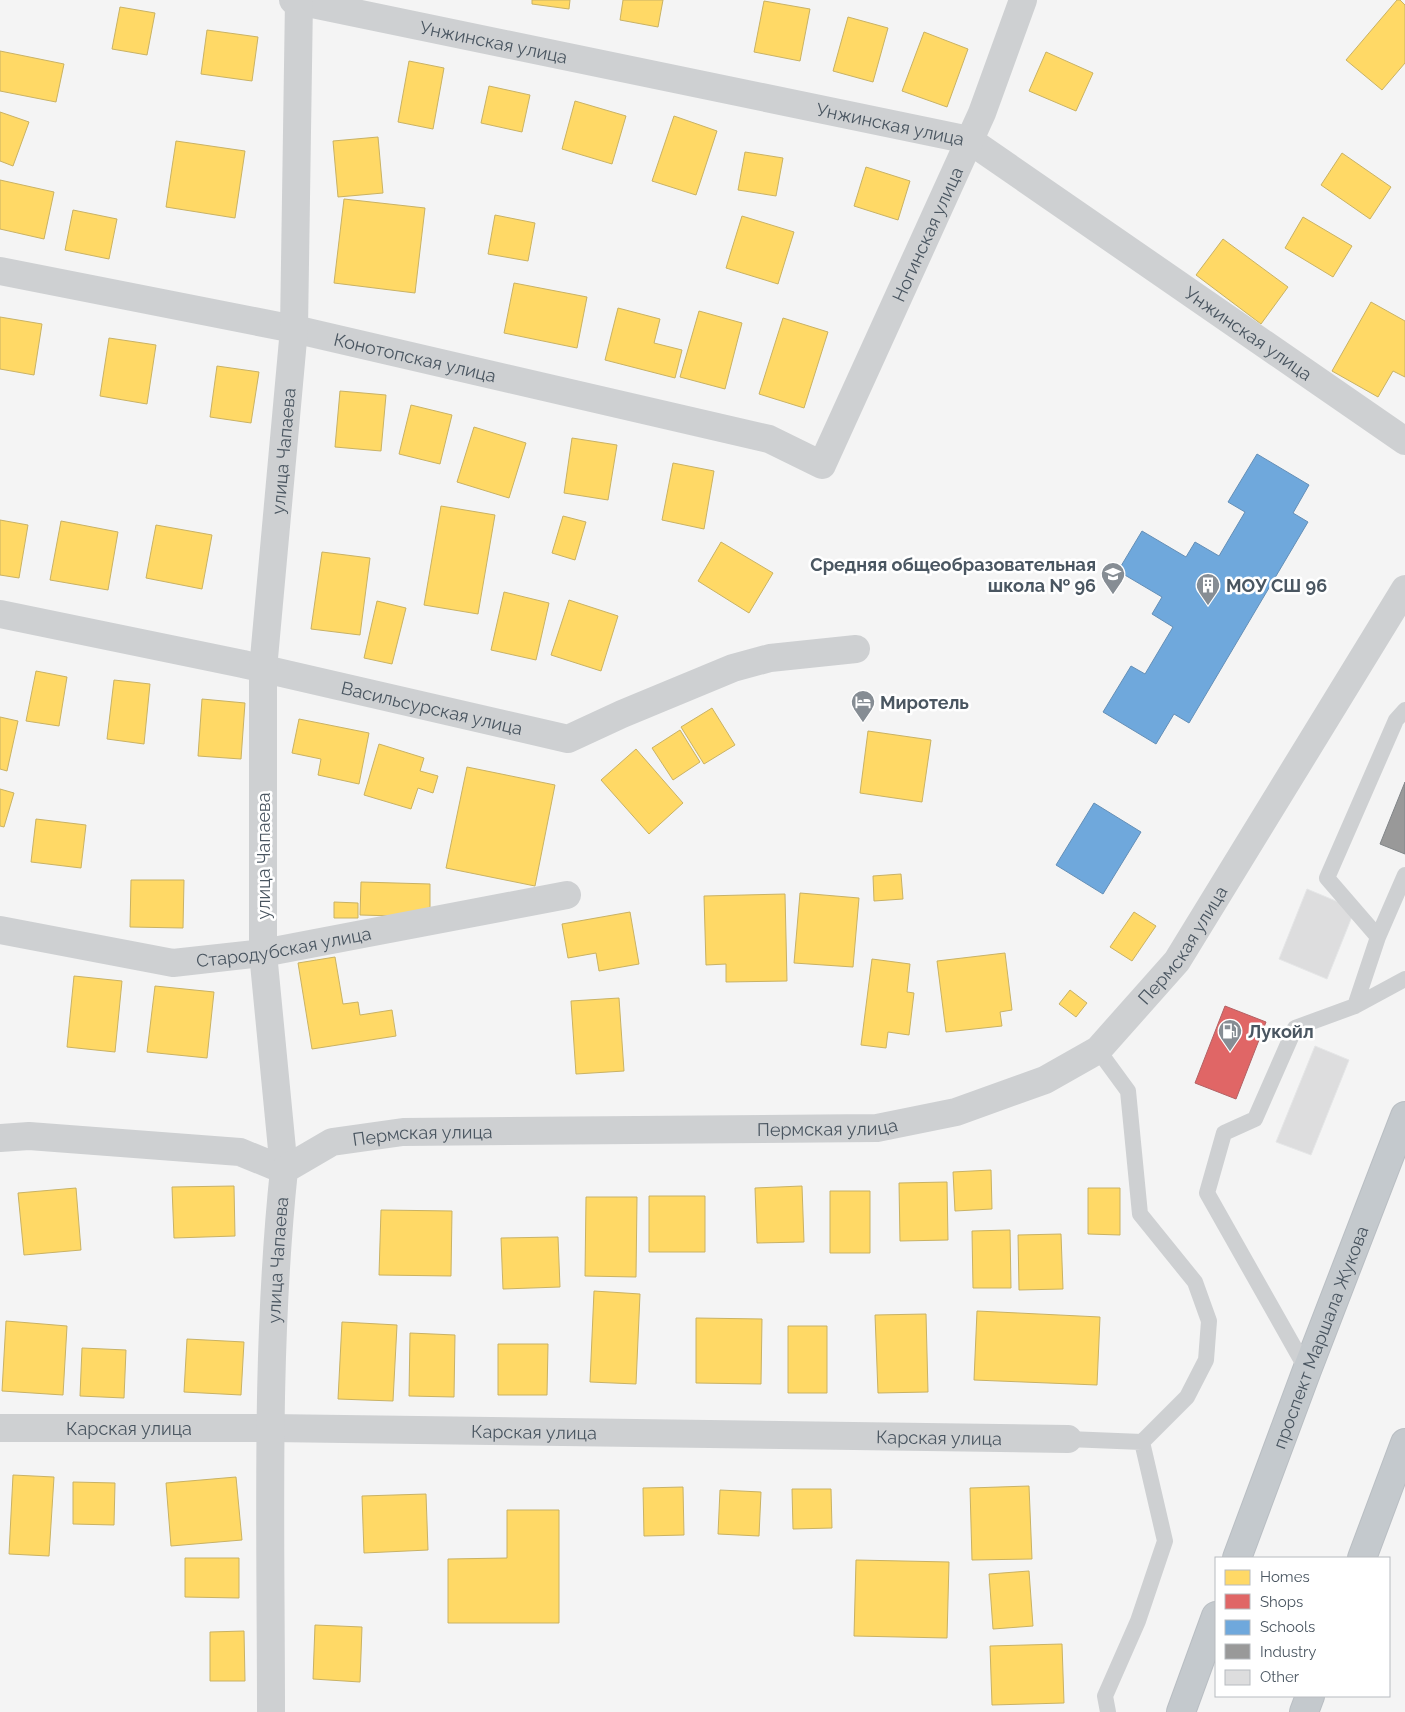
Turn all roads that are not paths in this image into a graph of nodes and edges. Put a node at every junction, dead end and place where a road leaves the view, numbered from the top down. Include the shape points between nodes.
1 (297, 0) edge
2 (1023, 0) edge
3 (969, 140) junction
4 (0, 271) edge
5 (294, 329) junction
6 (1405, 441) edge
7 (822, 465) joint
8 (1405, 589) edge
9 (0, 614) edge
10 (856, 650) dead end
11 (263, 669) junction
12 (1405, 710) edge
13 (1405, 876) edge
14 (567, 894) dead end
15 (0, 930) edge
16 (1378, 937) junction
17 (262, 954) junction
18 (1405, 979) edge
19 (1355, 1006) junction
20 (1098, 1050) junction
21 (1405, 1116) edge
22 (0, 1138) edge
23 (284, 1170) junction
24 (1307, 1370) junction
25 (0, 1428) edge
26 (271, 1428) junction
27 (1068, 1439) joint
28 (1142, 1442) junction
29 (1405, 1443) edge
30 (1237, 1557) edge
31 (1362, 1557) edge
32 (1215, 1619) edge
33 (1310, 1697) edge
34 (1185, 1706) edge
35 (271, 1712) edge
36 (1108, 1712) edge
37 (1304, 1712) edge

1 - 3 street, Унжинская улица
1 - 5 street, улица Чапаева
2 - 3 street, Ногинская улица
3 - 6 street, Унжинская улица
3 - 7 street, Ногинская улица
4 - 5 street, Конотопская улица
5 - 7 street, Конотопская улица via 770,439
5 - 11 street, улица Чапаева
8 - 20 street, Пермская улица via 1177,961
9 - 11 street, Васильсурская улица
10 - 11 street, Васильсурская улица via 770,658 734,668 568,738
11 - 17 street, улица Чапаева
12 - 16 lane via 1396,720 1327,878
13 - 16 lane
14 - 17 street, Стародубская улица
15 - 17 street, Стародубская улица via 173,963
16 - 19 lane
17 - 23 street, улица Чапаева
18 - 19 lane
19 - 24 lane via 1295,1028 1254,1119 1224,1133 1206,1193
20 - 23 street, Пермская улица via 1045,1080 965,1108 877,1128 403,1132 332,1142
20 - 28 lane via 1128,1091 1140,1214 1195,1282 1209,1321 1206,1360 1187,1397
21 - 24 highway, проспект Маршала Жукова
22 - 23 street via 28,1136 240,1152
23 - 26 street, улица Чапаева via 276,1243
24 - 30 highway, проспект Маршала Жукова
25 - 26 street, Карская улица
26 - 27 street, Карская улица
26 - 35 street, улица Чапаева
27 - 28 lane
28 - 36 lane via 1165,1541 1138,1622 1105,1696
29 - 31 highway
32 - 34 highway
33 - 37 highway

